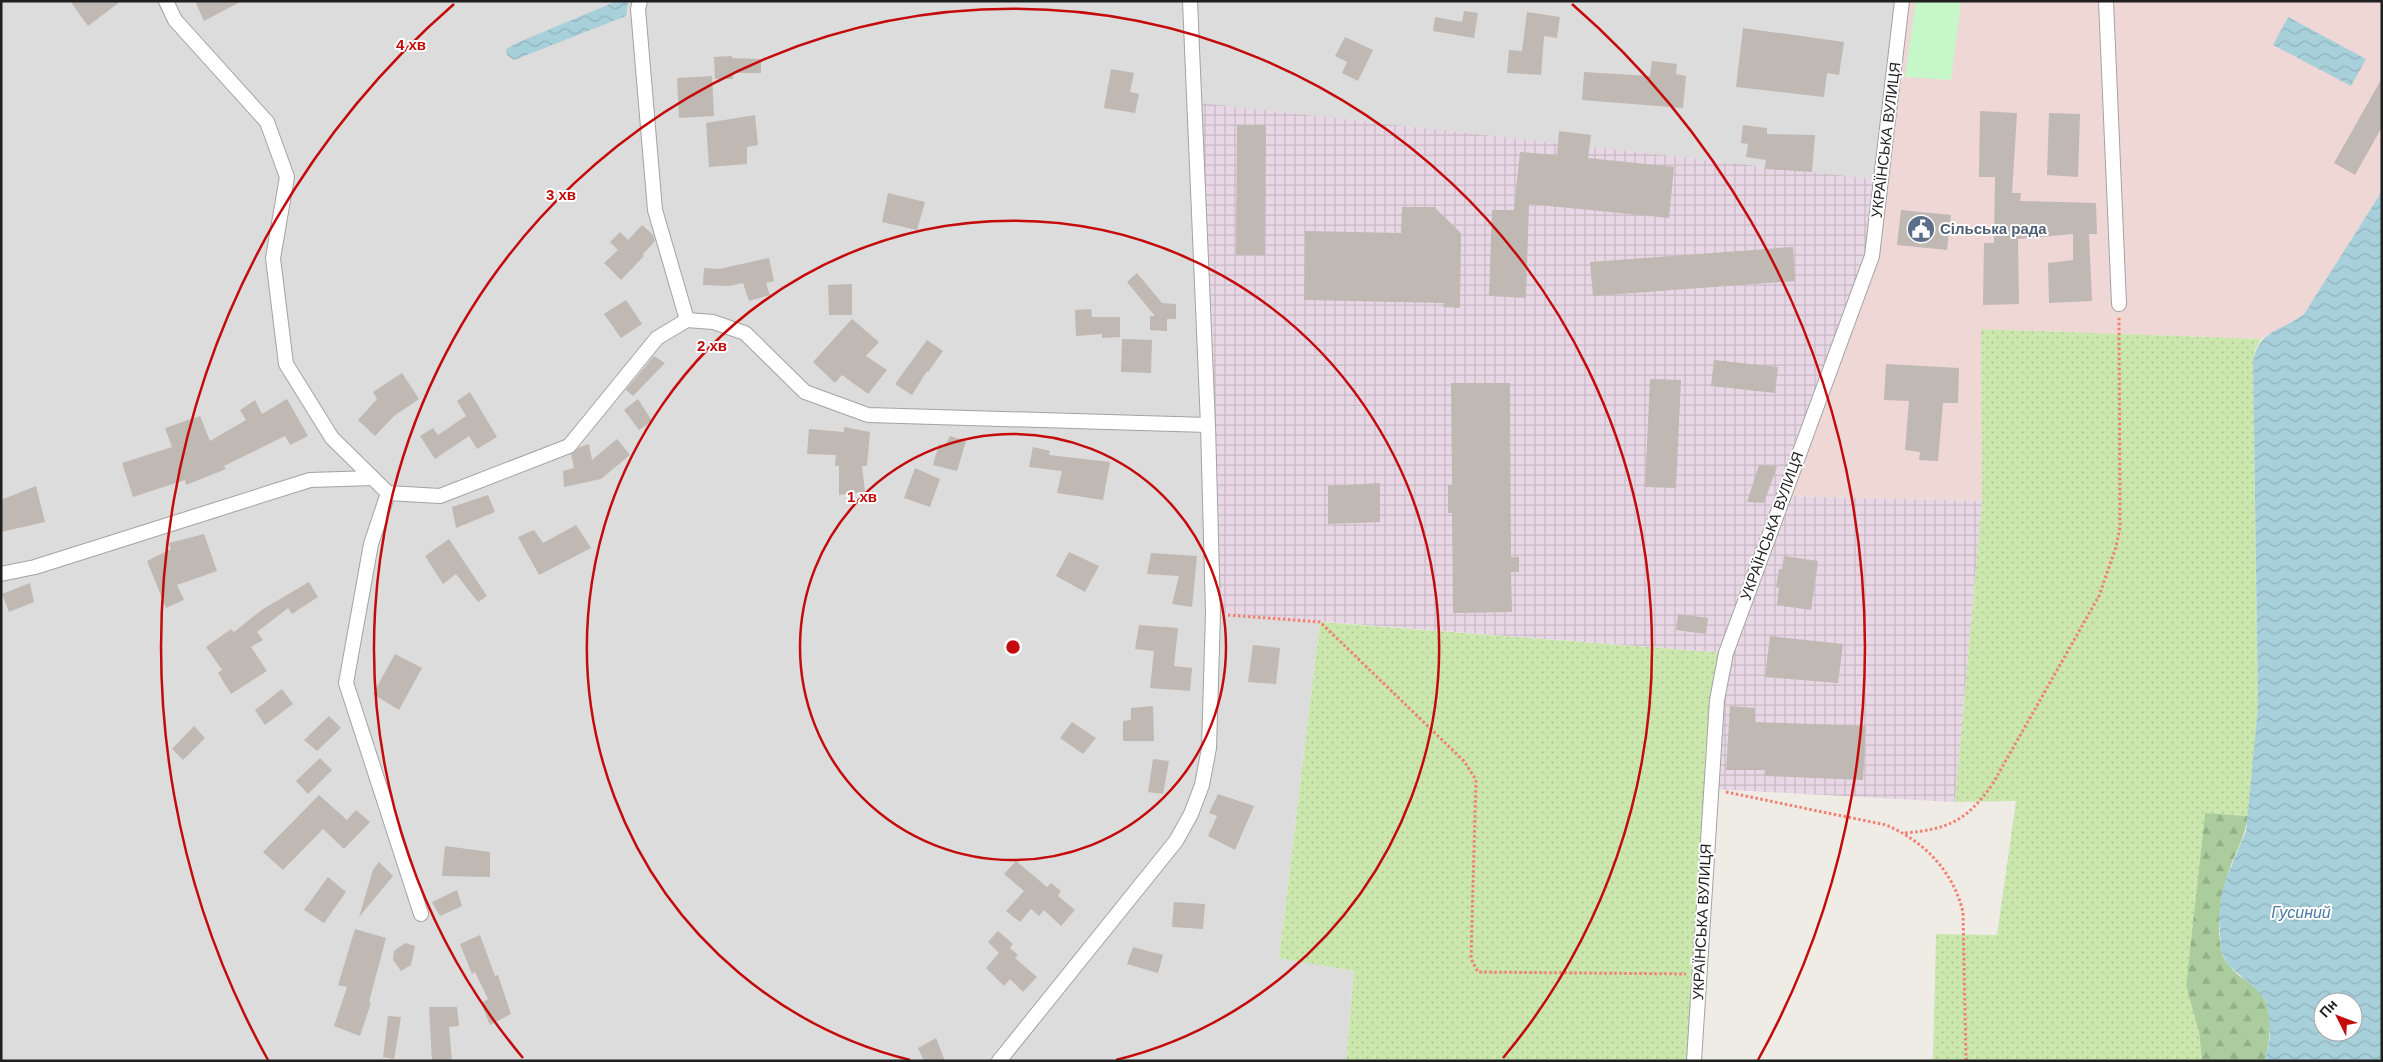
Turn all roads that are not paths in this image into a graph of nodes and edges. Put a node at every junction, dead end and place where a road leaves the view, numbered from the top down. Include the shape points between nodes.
1 (166, 1) edge
2 (640, 1) edge
3 (1190, 1) edge
4 (1902, 1) edge
5 (2106, 1) edge
6 (2119, 304) road end
7 (687, 320) junction
8 (1208, 425) junction
9 (373, 478) junction
10 (388, 493) junction
11 (1, 574) edge
12 (421, 914) dead end
13 (999, 1061) edge
14 (1694, 1061) edge

1 - 9 street via 175,20 268,122 287,177 273,258 286,364 332,438
2 - 7 street via 638,9 655,210
3 - 8 street
4 - 14 street, УКРАЇНСЬКА ВУЛИЦЯ via 1872,256 1726,653 1717,700 1710,788
5 - 6 street
7 - 8 street via 713,322 745,333 805,392 868,415
7 - 10 street via 657,338 569,446 440,496
8 - 13 street via 1213,613 1209,748 1202,785 1176,841
9 - 10 street
9 - 11 street via 310,480 35,567
10 - 12 street via 371,544 346,683

